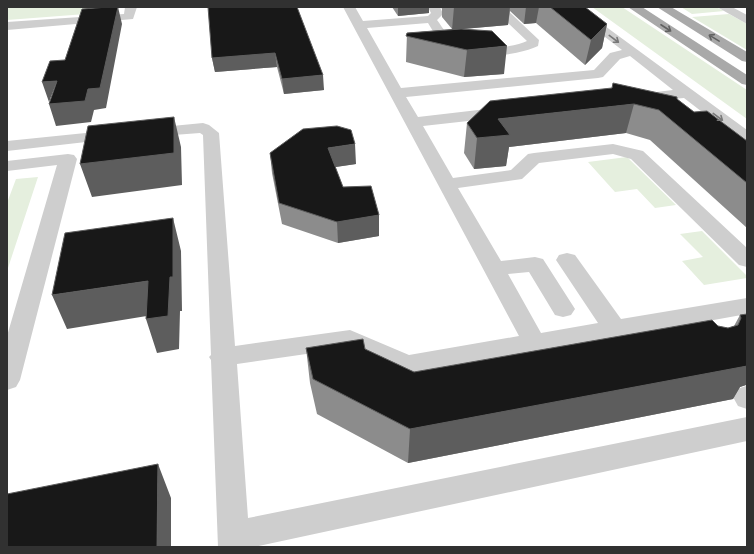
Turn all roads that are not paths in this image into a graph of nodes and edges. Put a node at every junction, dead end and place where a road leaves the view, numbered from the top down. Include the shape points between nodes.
1 (131, 7) edge
2 (349, 7) edge
3 (497, 7) edge
4 (572, 7) edge
5 (634, 7) edge
6 (663, 7) edge
7 (723, 7) edge
8 (432, 13) edge
9 (747, 20) edge
10 (359, 25) junction
11 (7, 26) edge
12 (475, 52) junction
13 (632, 52) junction
14 (747, 58) edge
15 (484, 64) edge
16 (747, 81) edge
17 (397, 93) junction
18 (686, 93) junction
19 (660, 111) edge
20 (516, 115) edge
21 (414, 122) junction
22 (747, 138) edge
23 (8, 153) edge
24 (447, 184) junction
25 (567, 260) dead end
26 (747, 260) edge
27 (495, 270) junction
28 (747, 306) edge
29 (563, 309) dead end
30 (615, 329) junction
31 (535, 343) junction
32 (222, 358) junction
33 (7, 380) edge
34 (747, 429) edge
35 (233, 541) edge

1 - 11 street via 129,17
2 - 10 street
3 - 12 street via 533,40 533,43 523,48
4 -> 13 street
5 -> 16 main road
14 -> 6 main road
7 - 9 street
8 - 10 street
8 - 12 street via 454,47
10 - 17 street
12 - 15 street
13 - 17 street via 614,56 598,74 498,79
13 - 18 street
17 - 21 street
18 - 19 street via 624,100
18 -> 22 street
20 - 21 street
21 - 24 street
23 - 32 street via 190,128 203,128 211,133
23 - 33 street via 68,159
24 - 26 street via 516,175 542,150 613,149 637,155
24 - 27 street
25 - 30 street
27 - 29 street via 535,264
27 - 31 street
28 - 30 street via 688,326
30 - 31 street
31 - 32 street via 407,365 350,339
32 - 35 street
34 - 35 street

